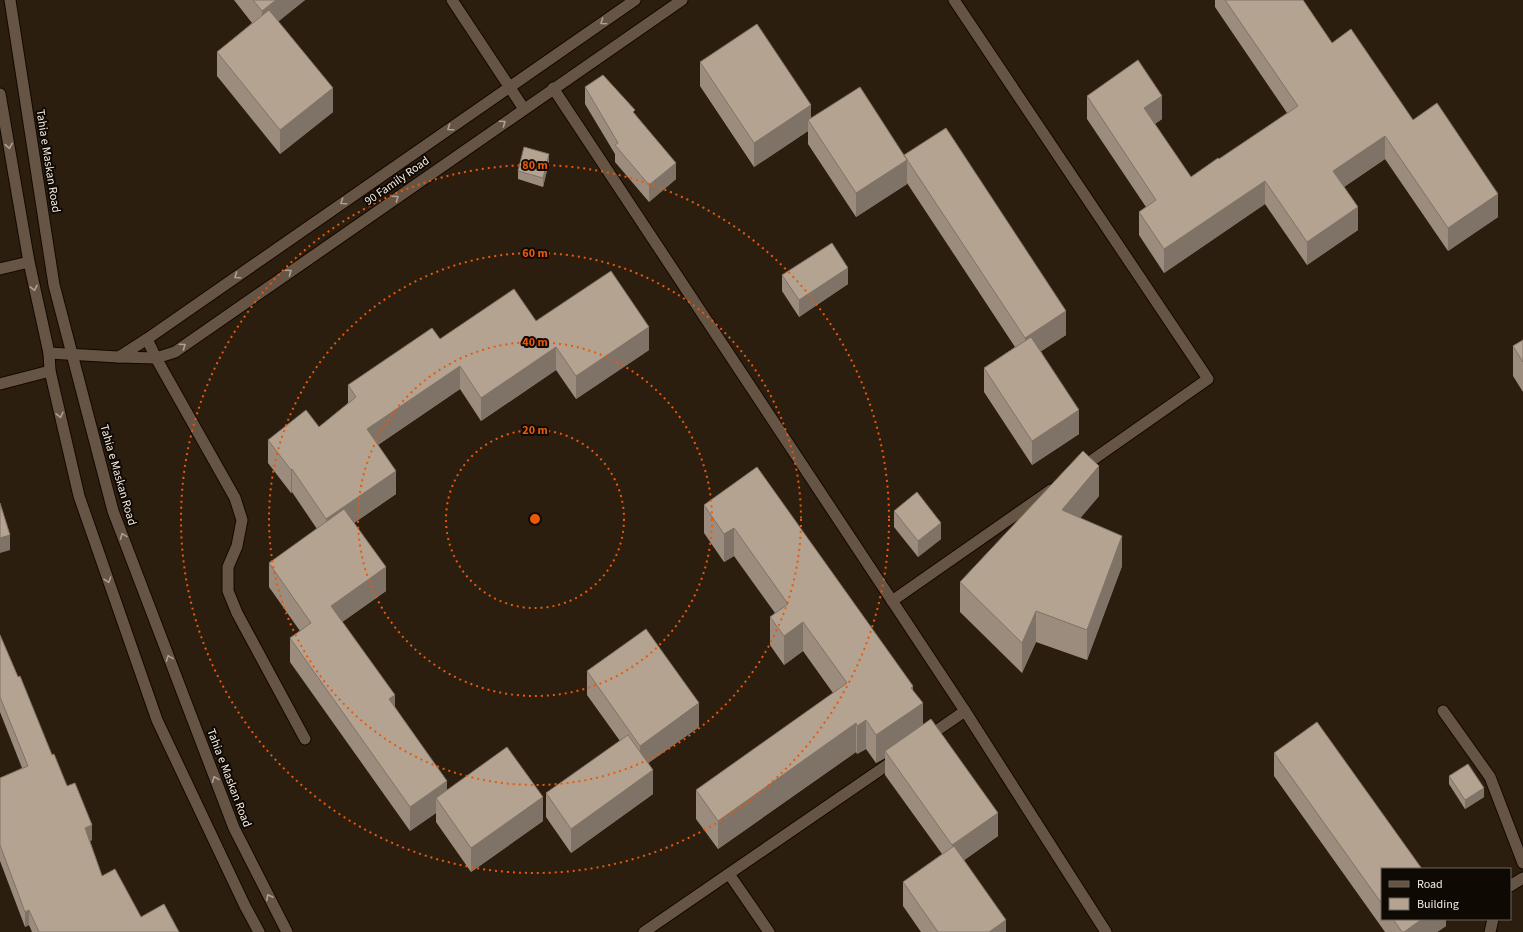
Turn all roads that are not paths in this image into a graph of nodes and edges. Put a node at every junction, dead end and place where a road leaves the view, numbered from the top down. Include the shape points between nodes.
1 (10, 0) edge
2 (452, 0) edge
3 (635, 0) edge
4 (682, 0) edge
5 (954, 0) edge
6 (509, 87) junction
7 (553, 88) junction
8 (0, 94) edge
9 (524, 109) junction
10 (29, 262) junction
11 (0, 269) edge
12 (148, 339) junction
13 (48, 353) junction
14 (72, 355) junction
15 (118, 357) junction
16 (156, 358) junction
17 (50, 371) junction
18 (0, 384) edge
19 (1073, 474) edge
20 (1060, 483) edge
21 (892, 601) junction
22 (965, 711) junction
23 (1443, 711) dead end
24 (305, 739) dead end
25 (919, 743) edge
26 (906, 752) edge
27 (1523, 863) edge
28 (729, 874) junction
29 (1523, 878) edge
30 (1511, 885) edge
31 (1493, 920) edge
32 (259, 932) edge
33 (287, 932) edge
34 (644, 932) edge
35 (769, 932) edge
36 (1106, 932) edge
37 (1490, 932) edge

1 - 14 street, Tahia e Maskan Road via 54,285
2 - 6 street
3 -> 6 street, 90 Family Road
4 - 7 street, 90 Family Road
5 - 19 street via 1208,379
6 - 9 street
6 -> 12 street, 90 Family Road
7 - 9 street, 90 Family Road
7 - 21 street
8 -> 10 street
16 -> 9 street, 90 Family Road via 175,352
10 - 11 street
10 -> 13 street
12 - 15 street, 90 Family Road
12 - 16 street
13 - 14 street, 90 Family Road
13 - 17 street
14 - 15 street, 90 Family Road
33 -> 14 street, Tahia e Maskan Road via 234,828 113,511
15 - 16 street, 90 Family Road
16 - 24 street via 235,498 242,520 237,546 228,567 228,591 237,614
17 - 18 street
17 -> 32 street via 79,496 157,720
20 - 21 street
21 - 22 street
22 - 25 street
22 - 36 street
23 - 27 street via 1490,777
26 - 28 street
28 - 34 street
28 - 35 street
29 - 30 street
31 - 37 street

